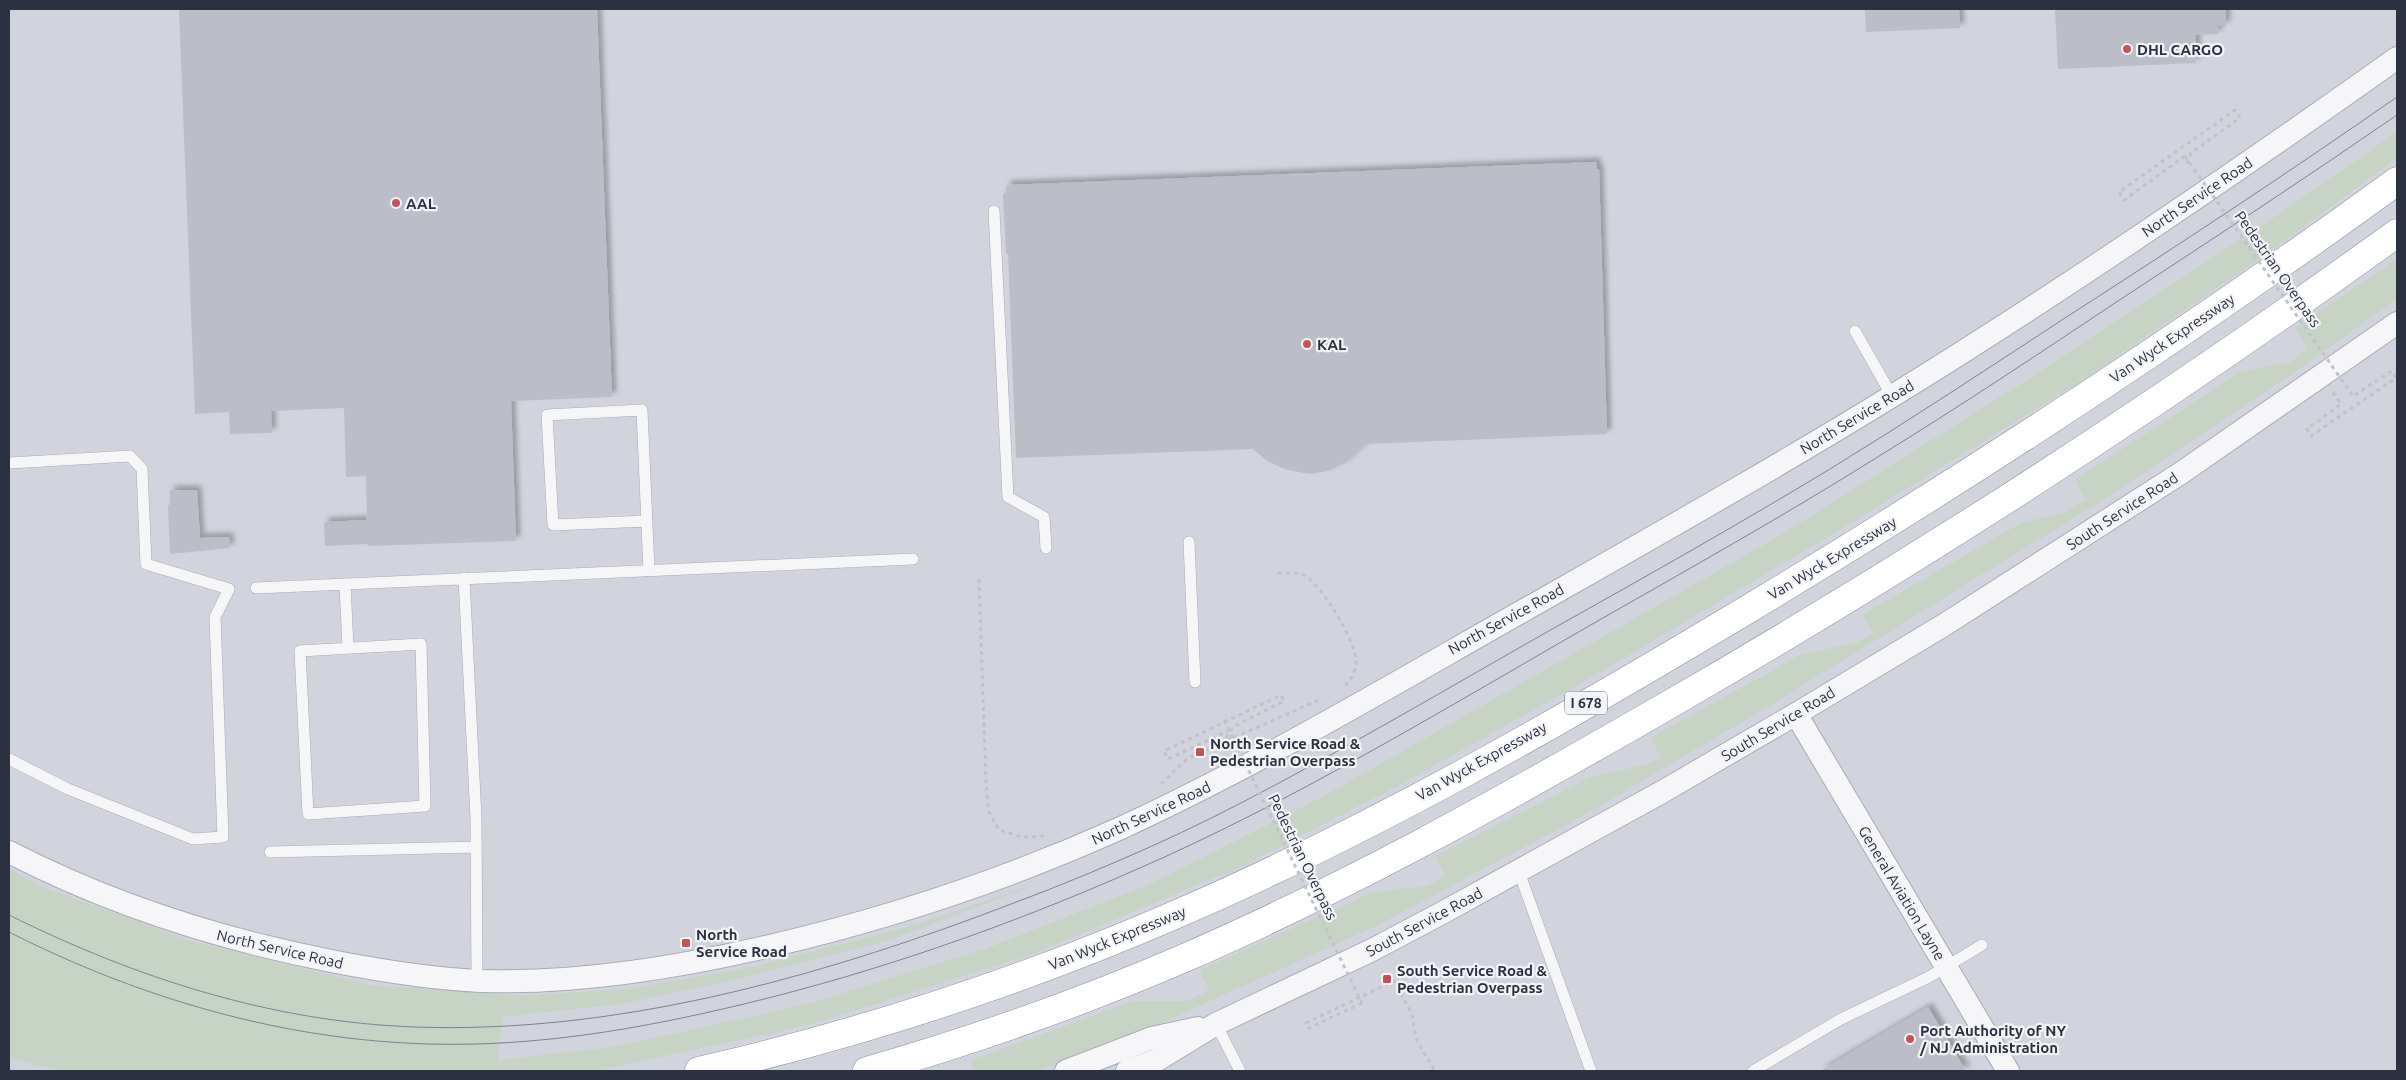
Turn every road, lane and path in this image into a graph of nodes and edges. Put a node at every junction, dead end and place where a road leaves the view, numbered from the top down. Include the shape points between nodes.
1 (2397, 58) edge
2 (2187, 164) dead end
3 (2397, 181) edge
4 (994, 211) dead end
5 (2397, 233) edge
6 (2397, 323) edge
7 (1855, 331) dead end
8 (2321, 377) junction
9 (1892, 396) junction
10 (9, 463) edge
11 (647, 521) junction
12 (1189, 542) dead end
13 (1046, 548) dead end
14 (913, 559) dead end
15 (649, 571) junction
16 (1278, 573) dead end
17 (464, 578) junction
18 (979, 579) dead end
19 (345, 584) junction
20 (256, 588) dead end
21 (348, 648) junction
22 (1195, 682) dead end
23 (1339, 690) dead end
24 (1325, 697) dead end
25 (1796, 714) junction
26 (1224, 720) dead end
27 (1228, 731) junction
28 (1226, 739) junction
29 (9, 759) edge
30 (1159, 786) dead end
31 (1055, 832) dead end
32 (476, 847) junction
33 (9, 852) edge
34 (270, 852) dead end
35 (1519, 872) junction
36 (1982, 945) dead end
37 (1946, 967) junction
38 (477, 981) junction
39 (1216, 1024) junction
40 (699, 1071) edge
41 (868, 1071) edge
42 (1066, 1071) edge
43 (1127, 1071) edge
44 (1240, 1071) edge
45 (1435, 1071) edge
46 (1591, 1071) edge
47 (1753, 1071) edge
48 (2008, 1071) edge

1 - 9 street, North Service Road via 2168,218
2 - 8 path, Pedestrian Overpass, bridge via 2191,153 2240,118 2235,110 2119,192 2124,200 2184,156 2353,396 2392,371 2396,378 2311,436 2307,429 2342,404
3 - 40 highway, Van Wyck Expressway / I 678 via 2152,353 1901,516 1660,661 1344,836 1188,909 1012,980 874,1025
4 - 13 lane via 1008,497 1044,517
5 - 41 highway, I 678 via 2193,376 2004,501 1756,654 1481,810 1312,899 1180,960 1046,1013
6 - 8 street, South Service Road
7 - 9 lane
8 - 25 street, South Service Road via 2181,473 2006,586
9 - 38 street, North Service Road via 1698,512 1307,733 1172,803 1082,845 902,910 740,953 612,975
10 - 29 lane via 130,456 142,469 146,564 229,590 215,618 223,837 193,839 68,789
11 - 11 lane via 642,410 547,415 553,525
11 - 15 lane
12 - 22 lane
14 - 15 lane
15 - 17 lane
16 - 23 path via 1302,574 1310,579 1354,648 1354,674
17 - 19 lane
17 - 32 lane
18 - 31 path via 989,812 999,830 1022,837 1046,836
19 - 20 lane
19 - 21 lane
21 - 21 lane via 300,651 308,814 424,806 421,644
24 - 28 path
25 - 35 street, South Service Road
25 - 37 street, General Aviation Layne
26 - 27 path, Pedestrian Overpass, bridge
27 - 28 path via 1168,759 1164,751 1281,695 1284,701 1233,727
27 - 45 path, Pedestrian Overpass, bridge via 1362,1003 1309,1028 1306,1023 1394,981 1412,1014 1416,1039
28 - 30 path via 1188,758
32 - 34 lane
32 - 38 lane
33 - 38 street, North Service Road via 105,897 203,931 350,965
35 - 39 street, South Service Road via 1372,950
35 - 46 lane
36 - 37 lane
37 - 47 lane via 1841,1019
37 - 48 street, General Aviation Layne
39 - 42 street via 1152,1038
39 - 43 street, South Service Road via 1157,1060
39 - 44 lane

